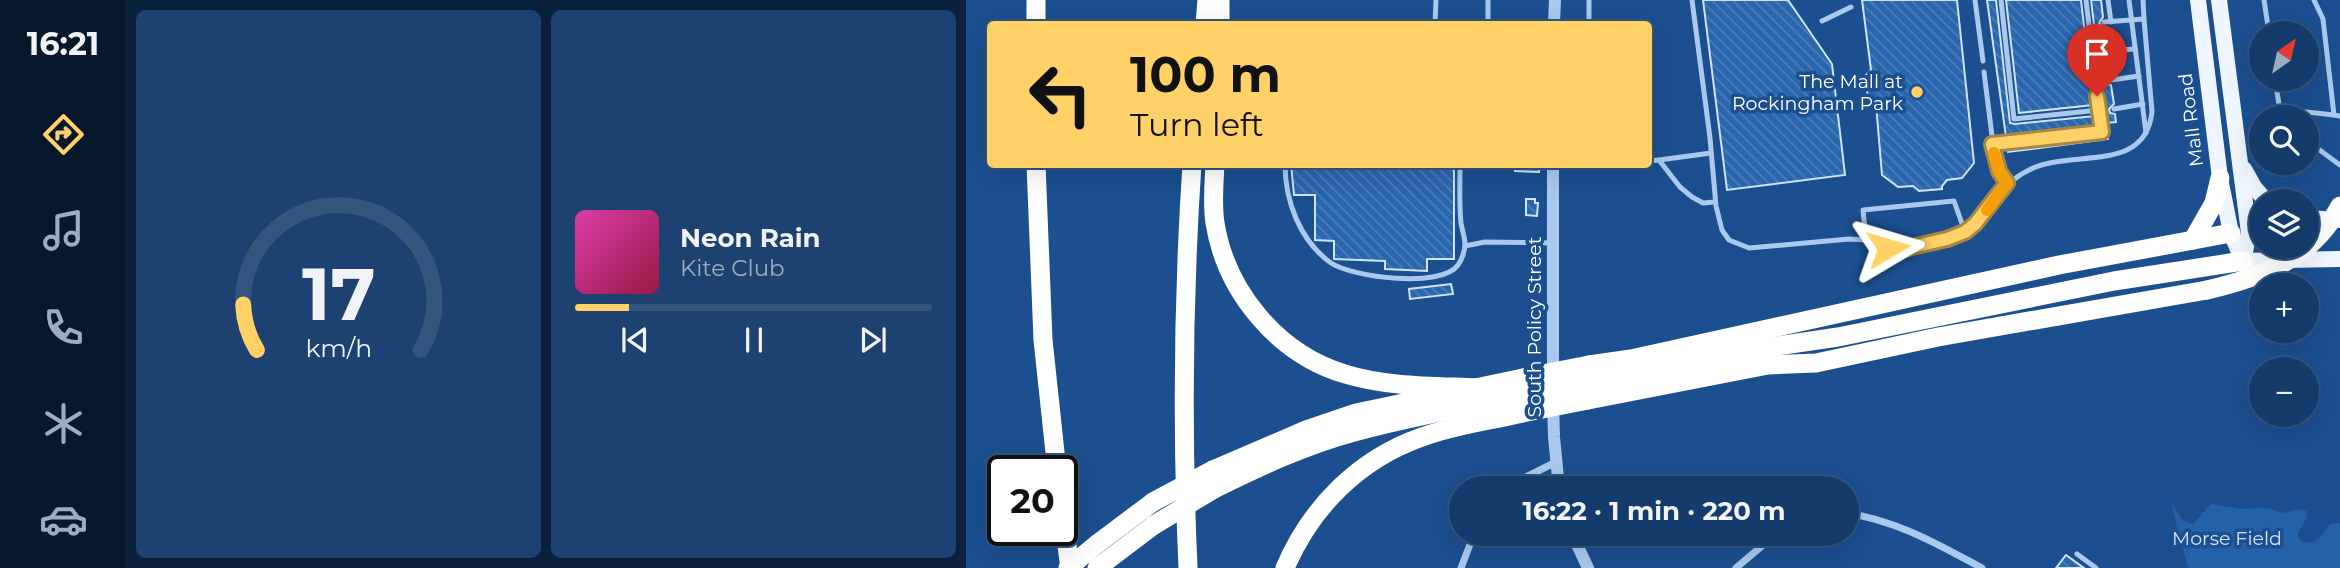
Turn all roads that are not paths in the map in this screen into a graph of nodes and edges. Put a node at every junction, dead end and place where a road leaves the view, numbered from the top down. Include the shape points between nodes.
1 (1036, 0) edge
2 (1208, 0) edge
3 (1220, 0) edge
4 (1436, 0) edge
5 (1488, 0) edge
6 (1555, 0) edge
7 (1589, 0) edge
8 (1692, 0) edge
9 (1975, 0) edge
10 (2001, 0) edge
11 (2086, 0) edge
12 (2108, 0) edge
13 (2129, 0) edge
14 (2143, 0) edge
15 (2198, 0) edge
16 (2218, 0) edge
17 (2264, 0) edge
18 (2314, 0) edge
19 (1851, 7) dead end
20 (2144, 19) junction
21 (2132, 20) junction
22 (1036, 21) edge
23 (1205, 21) edge
24 (1220, 21) edge
25 (1435, 21) edge
26 (1488, 21) edge
27 (1554, 21) edge
28 (1589, 21) edge
29 (1822, 21) dead end
30 (2267, 21) edge
31 (2104, 22) dead end
32 (2111, 22) junction
33 (2135, 49) junction
34 (2107, 51) dead end
35 (1983, 61) dead end
36 (1984, 72) dead end
37 (2139, 76) junction
38 (2111, 80) dead end
39 (2143, 104) junction
40 (2114, 109) dead end
41 (2099, 110) junction
42 (2319, 113) edge
43 (2337, 115) edge
44 (2146, 133) junction
45 (1992, 144) junction
46 (2319, 150) edge
47 (1712, 153) junction
48 (2239, 159) junction
49 (1659, 160) junction
50 (1652, 161) edge
51 (2340, 165) edge
52 (1036, 168) edge
53 (1192, 168) edge
54 (1215, 168) edge
55 (1285, 168) edge
56 (1460, 168) edge
57 (1553, 168) edge
58 (2220, 178) junction
59 (2007, 183) junction
60 (2256, 189) edge
61 (1715, 202) junction
62 (2340, 206) edge
63 (2319, 219) edge
64 (2340, 220) edge
65 (2340, 229) edge
66 (2319, 230) edge
67 (1965, 232) junction
68 (2247, 232) edge
69 (1866, 240) junction
70 (2193, 240) junction
71 (1553, 243) junction
72 (1465, 246) junction
73 (2340, 259) edge
74 (2243, 261) junction
75 (1838, 337) junction
76 (1768, 365) junction
77 (1589, 383) junction
78 (1478, 388) junction
79 (1523, 396) junction
80 (1055, 455) edge
81 (1556, 462) junction
82 (1528, 476) edge
83 (1558, 476) edge
84 (1214, 480) junction
85 (1859, 517) edge
86 (1066, 546) edge
87 (1469, 546) edge
88 (1578, 546) edge
89 (1762, 546) edge
90 (2077, 554) dead end
91 (1099, 558) edge
92 (1069, 568) edge
93 (1188, 568) edge
94 (1285, 568) edge
95 (1461, 568) edge
96 (1588, 568) edge
97 (1736, 568) edge
98 (1982, 568) edge
99 (2096, 568) edge

1 - 22 highway
2 - 23 highway
3 - 24 highway
4 - 25 lane
5 - 26 lane
6 - 27 street
7 - 28 lane
8 - 47 lane
9 - 35 lane
10 - 41 lane via 2014,119
11 - 41 lane
12 - 32 lane
13 - 21 lane
14 - 20 lane
15 - 58 main road, Mall Road
16 - 48 main road, Mall Road
17 - 30 lane
18 - 43 lane via 2323,19
19 - 29 lane
20 - 21 lane
20 - 44 lane via 2152,111
21 - 32 lane
21 - 33 lane
31 - 32 lane
33 - 34 lane
33 - 37 lane
36 - 45 lane
37 - 38 lane
37 - 39 lane
39 - 40 lane
39 - 44 lane
41 - 45 lane via 2102,132
42 - 43 lane
44 - 59 lane via 2130,150 2056,160
45 - 59 lane
46 - 51 lane
47 - 49 lane
47 - 61 lane
48 - 60 main road
48 - 68 main road, Mall Road
49 - 50 lane
49 - 61 lane via 1692,197 1703,203
52 - 80 highway via 1043,340
53 - 93 highway via 1184,394
54 - 78 highway via 1215,224 1226,261 1243,296 1287,344 1345,374 1405,385
55 - 72 lane via 1290,205 1305,234 1332,263 1402,280 1427,278 1454,269
56 - 72 lane
57 - 71 street, South Policy Street
58 - 68 main road, Mall Road
58 - 70 highway via 2214,203
59 - 67 lane
61 - 69 lane via 1722,230 1730,240 1749,248
62 - 76 highway, bridge via 2308,247 2249,280 1816,363
63 - 64 main road
65 - 66 main road
67 - 69 lane via 1895,249
67 - 69 lane via 1954,201 1863,210
68 - 70 highway
68 - 74 main road, Mall Road
70 - 77 highway via 1631,359
71 - 72 lane
71 - 81 street, South Policy Street
73 - 74 main road
74 - 75 highway via 2114,281
75 - 76 highway
75 - 77 highway
76 - 77 highway
77 - 79 highway, bridge
77 - 79 highway, bridge
78 - 79 highway
78 - 84 highway via 1356,413 1306,430
79 - 84 highway via 1352,432
79 - 94 highway via 1373,460 1343,483 1318,511
81 - 82 street
81 - 83 street, South Policy Street
84 - 91 highway, bridge via 1154,525
84 - 91 highway, bridge via 1153,502
85 - 98 street via 1906,530
86 - 92 highway
87 - 95 street
88 - 96 street
89 - 97 street
90 - 99 lane
91 - 92 highway, bridge

